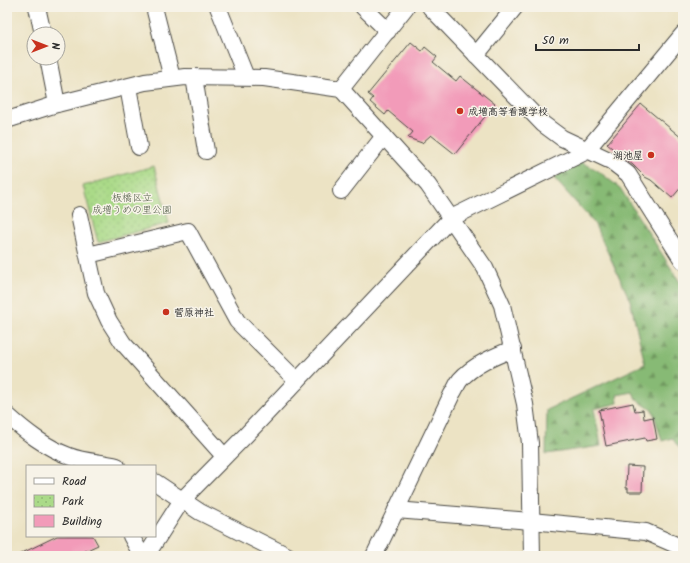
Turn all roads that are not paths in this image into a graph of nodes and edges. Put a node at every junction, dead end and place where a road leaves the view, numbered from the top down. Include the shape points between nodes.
1 (37, 7) edge
2 (154, 7) edge
3 (218, 7) edge
4 (363, 7) edge
5 (406, 7) edge
6 (430, 7) edge
7 (515, 7) edge
8 (41, 26) edge
9 (388, 31) junction
10 (683, 34) edge
11 (476, 55) junction
12 (50, 66) edge
13 (194, 76) junction
14 (246, 77) junction
15 (172, 78) junction
16 (128, 87) junction
17 (341, 89) junction
18 (57, 104) junction
19 (7, 120) edge
20 (384, 136) junction
21 (139, 147) dead end
22 (587, 150) junction
23 (206, 151) dead end
24 (341, 191) dead end
25 (80, 215) dead end
26 (451, 218) junction
27 (88, 255) junction
28 (683, 261) edge
29 (513, 349) junction
30 (297, 381) junction
31 (7, 415) edge
32 (224, 456) junction
33 (92, 464) edge
34 (104, 465) edge
35 (156, 483) edge
36 (182, 500) junction
37 (396, 510) junction
38 (531, 521) junction
39 (132, 537) edge
40 (683, 548) edge
41 (142, 556) edge
42 (146, 556) edge
43 (288, 556) edge
44 (374, 556) edge
45 (532, 556) edge

1 - 8 street
2 - 15 street
3 - 14 street
4 - 9 street
5 - 9 street
6 - 11 street
7 - 11 street
9 - 17 street
10 - 22 street
11 - 22 street via 542,124 562,138
12 - 18 street
13 - 14 street
13 - 15 street
13 - 23 street
14 - 17 street via 278,79
15 - 16 street
16 - 18 street
16 - 21 street
17 - 20 street
18 - 19 street
20 - 24 street
20 - 26 street via 428,185
22 - 26 street
22 - 28 street via 611,161 628,174
25 - 27 street
26 - 29 street via 485,268 502,305
26 - 30 street
27 - 30 street via 188,231 237,321
27 - 32 street via 96,293 109,321 124,343
29 - 37 street via 472,369 460,380
29 - 38 street via 525,404 530,443
30 - 32 street
31 - 33 street via 30,435 53,449
32 - 36 street
33 - 34 street
35 - 36 street
36 - 42 street
36 - 43 street via 200,512
37 - 38 street
37 - 44 street
38 - 40 street via 646,532
38 - 45 street
39 - 41 street

